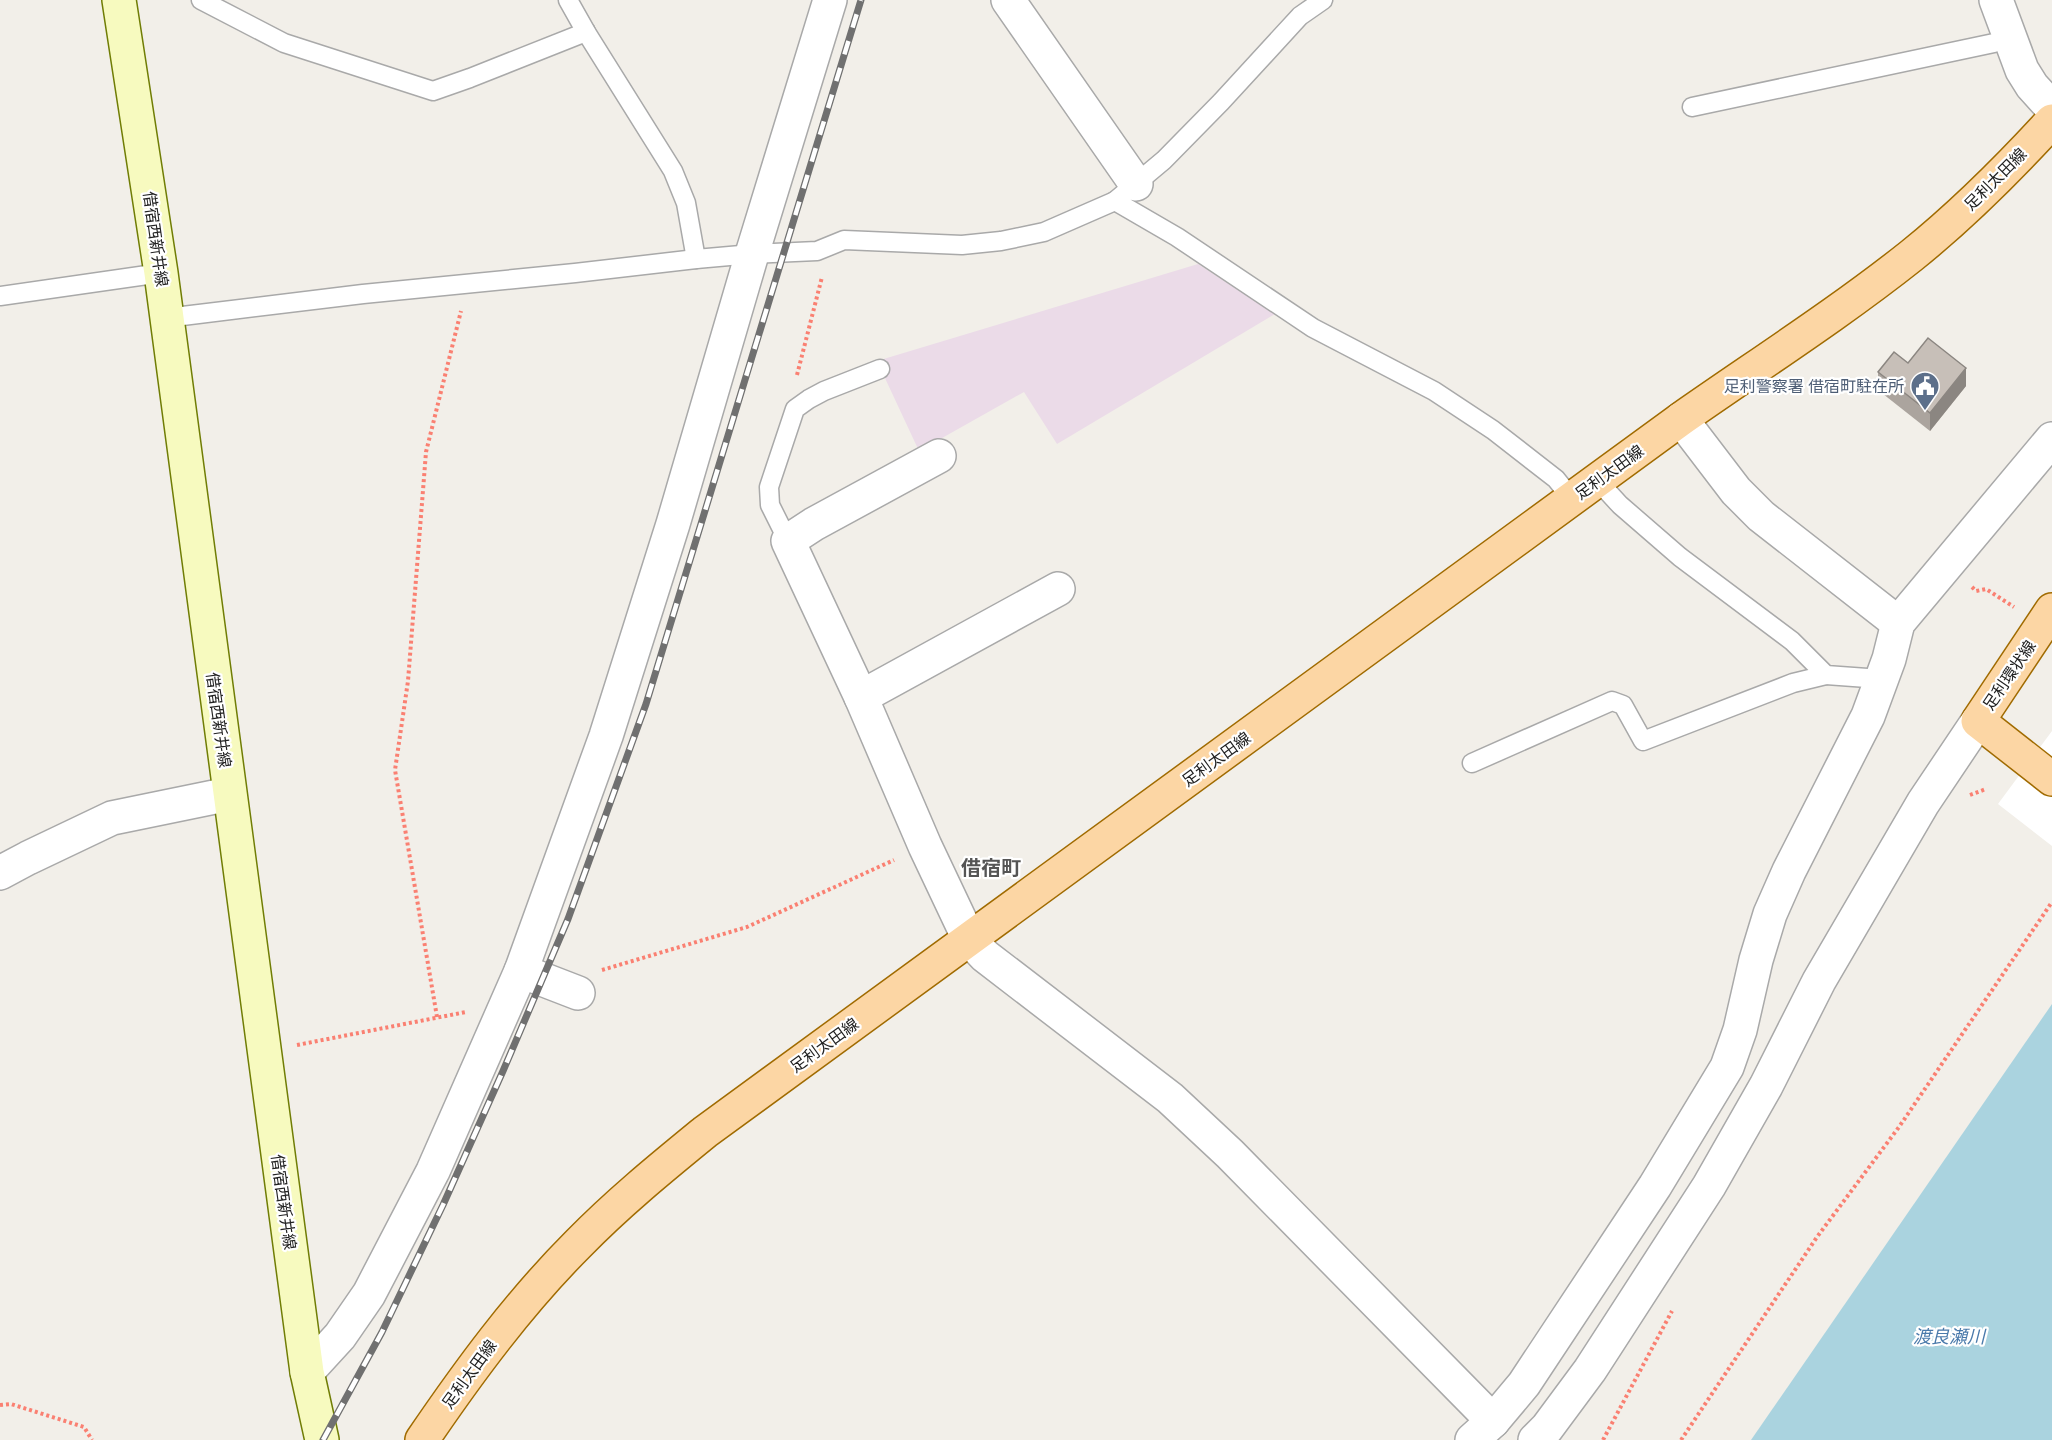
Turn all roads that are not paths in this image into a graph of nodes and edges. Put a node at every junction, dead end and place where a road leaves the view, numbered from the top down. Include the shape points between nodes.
1 (119, 0) edge
2 (201, 0) edge
3 (568, 0) edge
4 (830, 0) edge
5 (1008, 0) edge
6 (1323, 0) edge
7 (1996, 0) edge
8 (585, 32) junction
9 (2010, 37) junction
10 (1692, 107) dead end
11 (2052, 108) edge
12 (2052, 121) edge
13 (1125, 192) junction
14 (752, 254) junction
15 (696, 259) junction
16 (161, 273) junction
17 (0, 296) edge
18 (166, 318) junction
19 (880, 369) dead end
20 (1681, 419) junction
21 (2052, 439) edge
22 (939, 456) dead end
23 (1585, 489) junction
24 (788, 541) junction
25 (1058, 589) dead end
26 (2052, 610) edge
27 (1898, 623) junction
28 (1826, 675) junction
29 (1881, 679) junction
30 (861, 697) junction
31 (1978, 721) junction
32 (1472, 763) dead end
33 (2042, 771) edge
34 (229, 794) junction
35 (0, 873) edge
36 (969, 939) junction
37 (520, 971) junction
38 (578, 993) road end
39 (307, 1372) junction
40 (1482, 1430) edge
41 (322, 1440) edge
42 (422, 1440) edge
43 (1535, 1440) edge

1 - 16 main road, 借宿西新井線
2 - 8 lane via 284,43 433,90
3 - 8 lane
4 - 14 street
5 - 13 street
6 - 13 lane via 1300,16 1164,160
7 - 9 street
8 - 15 lane via 673,171 686,203
9 - 10 lane
9 - 11 street via 2022,70
12 - 20 main road, 足利太田線 via 1963,212 1911,255
13 - 14 lane via 1044,232 1001,241 962,245 844,240 817,251
13 - 23 lane via 1177,237 1313,328 1444,398 1493,430 1556,480
14 - 15 lane
14 - 37 street via 606,736
15 - 18 lane
16 - 17 lane
16 - 18 main road, 借宿西新井線
18 - 34 main road, 借宿西新井線
19 - 24 lane via 824,391 795,409 769,487 770,506
20 - 23 main road, 足利太田線
20 - 27 street via 1736,491 1761,516
21 - 27 street
22 - 24 street
23 - 28 lane via 1620,505 1680,557 1792,641
23 - 36 main road, 足利太田線
24 - 30 street
25 - 30 street
26 - 31 main road, 足利環状線
27 - 29 street
28 - 29 lane
28 - 32 lane via 1793,683 1643,741 1623,705 1612,702
29 - 40 street via 1868,716 1770,914 1727,1067 1636,1215 1524,1384
30 - 36 street
31 - 33 main road, 足利環状線
31 - 43 street via 1923,803 1819,981 1762,1095 1709,1186 1590,1370
34 - 35 street via 112,819
34 - 39 main road, 借宿西新井線
36 - 40 street via 1170,1098 1230,1154
36 - 42 main road, 足利太田線 via 705,1132 644,1182 578,1244 502,1329
37 - 38 street
37 - 39 street via 433,1171 369,1294 340,1336
39 - 41 main road, 借宿西新井線

